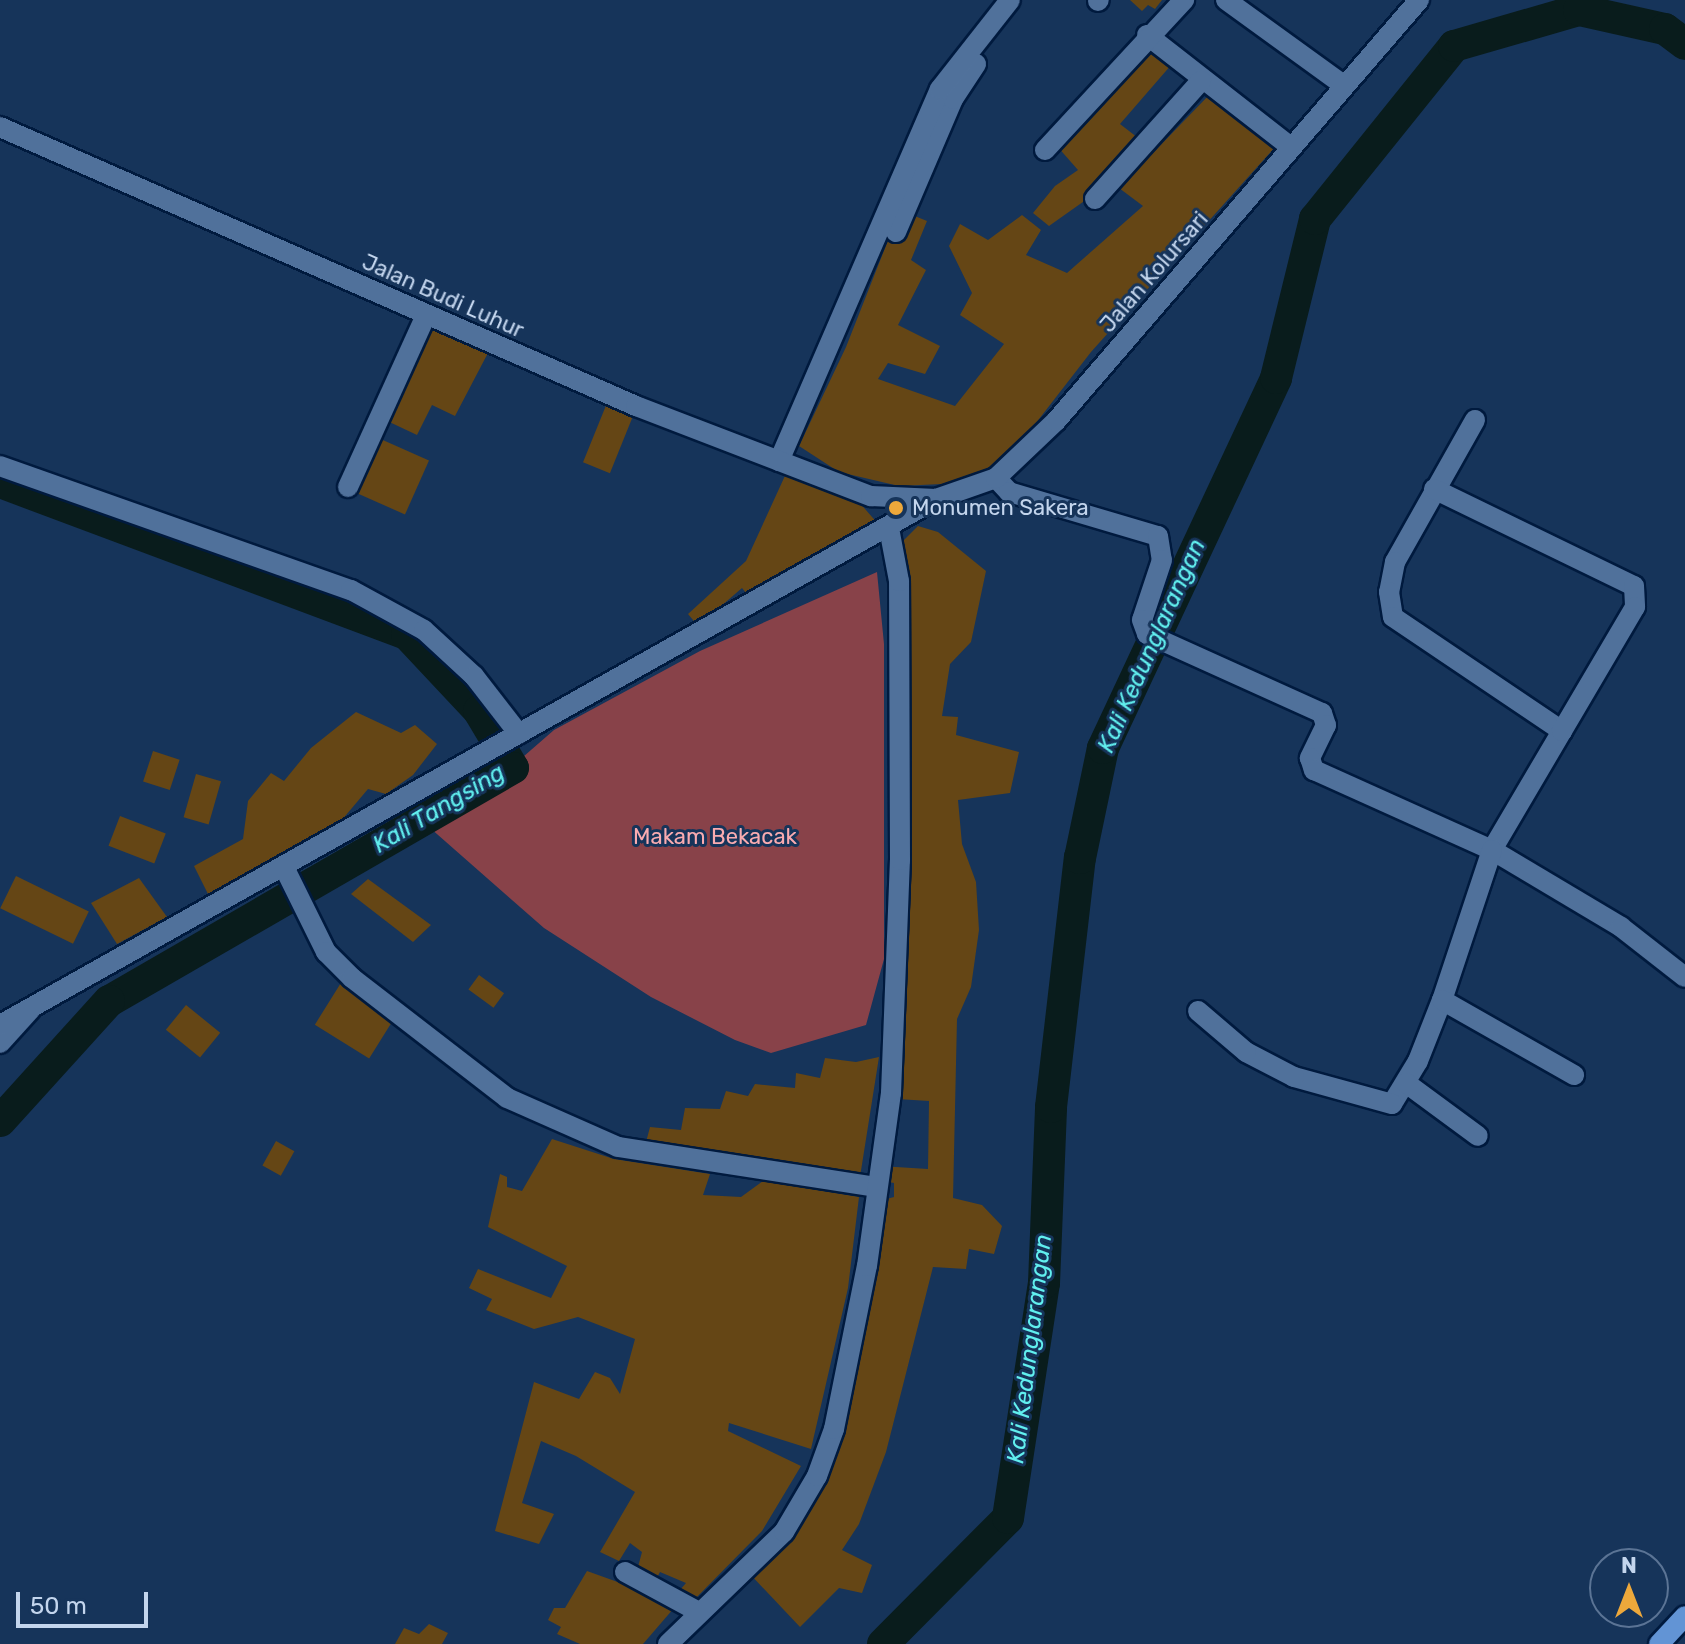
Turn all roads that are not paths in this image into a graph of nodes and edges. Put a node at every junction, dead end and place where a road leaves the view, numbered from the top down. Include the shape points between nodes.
1 (1010, 0) edge
2 (1184, 0) edge
3 (1226, 0) edge
4 (1419, 0) edge
5 (1147, 35) junction
6 (976, 64) dead end
7 (1201, 81) junction
8 (1342, 84) junction
9 (0, 127) edge
10 (928, 136) junction
11 (1291, 147) junction
12 (1045, 150) dead end
13 (1095, 199) dead end
14 (896, 232) dead end
15 (426, 315) junction
16 (1475, 420) dead end
17 (779, 461) junction
18 (0, 466) edge
19 (996, 478) junction
20 (348, 487) dead end
21 (1434, 489) junction
22 (871, 496) junction
23 (936, 499) junction
24 (889, 528) junction
25 (1562, 731) junction
26 (517, 735) junction
27 (1492, 850) junction
28 (288, 873) junction
29 (1685, 977) edge
30 (1442, 1000) junction
31 (33, 1007) junction
32 (1198, 1011) dead end
33 (0, 1025) edge
34 (0, 1043) edge
35 (1574, 1075) dead end
36 (1406, 1083) junction
37 (1478, 1136) dead end
38 (877, 1187) junction
39 (625, 1572) dead end
40 (699, 1612) junction
41 (1685, 1616) edge
42 (668, 1644) edge
43 (1659, 1644) edge

1 - 10 street via 961,56
2 - 5 street
3 - 8 street
4 - 8 street, Jalan Kolursari
5 - 7 street
5 - 12 street
6 - 10 street
7 - 11 street
7 - 13 street
8 - 11 street, Jalan Kolursari
9 - 15 street, Jalan Budi Luhur
10 - 14 street
10 - 17 street
11 - 19 street, Jalan Kolursari via 1056,421
15 - 17 street, Jalan Budi Luhur
15 - 20 street
16 - 21 street
17 - 22 street, Jalan Budi Luhur
18 - 26 street via 351,590 424,630 474,676
19 - 23 street, Jalan Kolursari
19 - 27 street via 1009,492 1158,536 1162,560 1142,620 1147,634 1322,713 1326,725 1310,758 1314,770
21 - 25 street via 1395,562 1389,592 1393,617
21 - 25 street via 1634,586 1635,607
22 - 23 street, Jalan Budi Luhur
22 - 24 street
23 - 24 street, Jalan Kolursari
24 - 26 street, Jalan Kolursari
24 - 38 street via 899,581 900,860 891,1093
25 - 27 street
26 - 28 street, Jalan Kolursari
27 - 29 street via 1621,927
27 - 30 street
28 - 31 street, Jalan Kolursari
28 - 38 street via 317,939 352,978 507,1098 618,1147
30 - 35 street
30 - 36 street
31 - 33 street, Jalan Kolursari
31 - 34 street
32 - 36 street via 1246,1052 1294,1077 1385,1105 1400,1097
36 - 37 street
38 - 40 street via 834,1429 817,1476 784,1532
39 - 40 street
40 - 42 street
41 - 43 main road

